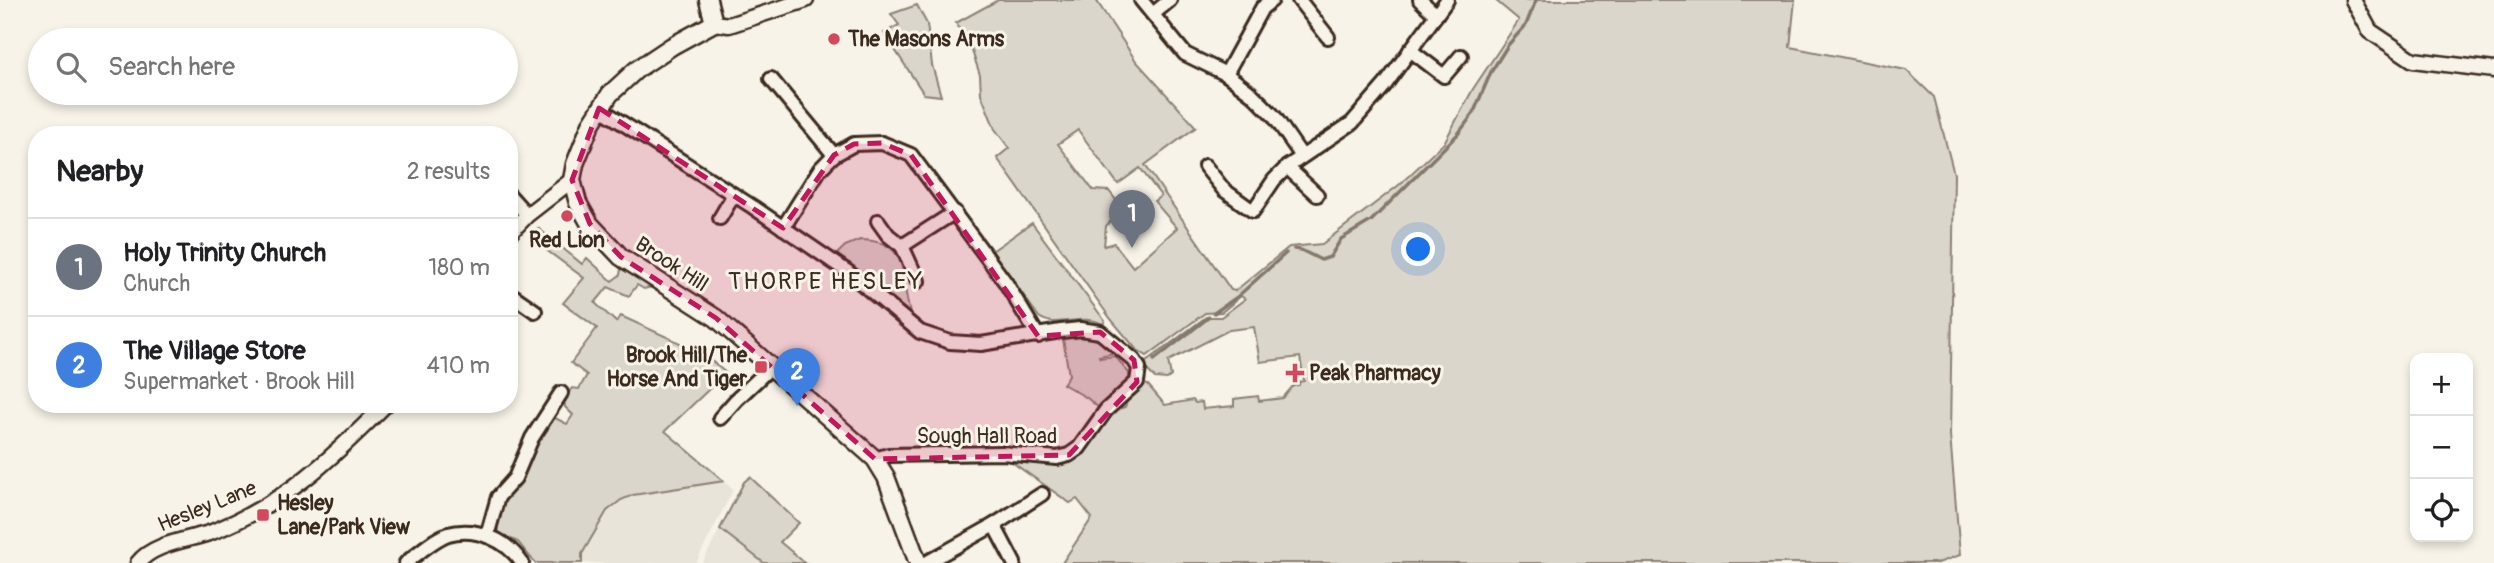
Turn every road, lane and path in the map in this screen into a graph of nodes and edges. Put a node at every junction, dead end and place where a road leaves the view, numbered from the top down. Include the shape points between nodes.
1 (708, 0) edge
2 (806, 0) edge
3 (1141, 0) edge
4 (1170, 0) edge
5 (1272, 0) edge
6 (1299, 0) edge
7 (1420, 0) edge
8 (1447, 0) edge
9 (2354, 0) edge
10 (1153, 14) junction
11 (1436, 15) junction
12 (714, 23) junction
13 (1328, 37) dead end
14 (1410, 50) junction
15 (1461, 56) dead end
16 (2494, 70) edge
17 (1226, 74) junction
18 (771, 79) dead end
19 (599, 108) junction
20 (834, 155) junction
21 (1301, 155) junction
22 (1205, 166) dead end
23 (1287, 167) junction
24 (572, 180) junction
25 (1317, 195) dead end
26 (733, 196) junction
27 (518, 205) edge
28 (955, 212) junction
29 (527, 215) junction
30 (720, 218) dead end
31 (878, 221) dead end
32 (518, 224) edge
33 (783, 228) junction
34 (902, 246) junction
35 (918, 281) dead end
36 (518, 299) edge
37 (535, 311) dead end
38 (1038, 336) junction
39 (771, 367) junction
40 (561, 393) dead end
41 (377, 413) edge
42 (720, 418) dead end
43 (875, 459) junction
44 (1042, 494) dead end
45 (994, 525) junction
46 (487, 536) junction
47 (138, 563) edge
48 (406, 563) edge
49 (522, 563) edge
50 (918, 563) edge
51 (926, 563) edge
52 (1014, 563) edge

1 - 12 main road
2 - 12 street via 729,25
3 - 10 street
4 - 10 street
5 - 17 street via 1262,8
6 - 13 street
7 - 11 street
8 - 11 street
9 - 16 street via 2370,32 2413,60
10 - 17 street via 1185,54
11 - 14 street
12 - 19 main road via 636,70
14 - 15 street via 1444,76
14 - 21 street via 1352,123
17 - 21 street via 1274,116
18 - 20 street
19 - 24 main road
19 - 26 street
20 - 28 street via 854,144 882,144 911,155
20 - 33 street
21 - 23 street
22 - 23 street via 1224,190 1253,211
23 - 25 street
24 - 29 street
24 - 39 main road, Brook Hill via 590,224 621,257 716,318
26 - 30 street
26 - 33 street
27 - 29 street
28 - 34 street
28 - 38 street
29 - 32 street
31 - 34 street
33 - 38 street via 848,272 920,332 950,342 981,344
34 - 35 street
36 - 37 street
38 - 43 street, Sough Hall Road via 1080,329 1100,332 1139,368 1137,382 1106,410 1069,456 1002,453
39 - 42 street
39 - 43 main road, Brook Hill
40 - 46 street via 532,438 515,478 498,497
41 - 47 street, Hesley Lane via 321,467 282,496 230,525 150,553
43 - 50 main road, Brook Hill
44 - 45 street
45 - 51 street
45 - 52 street
46 - 48 street via 450,534
46 - 49 street via 510,548

